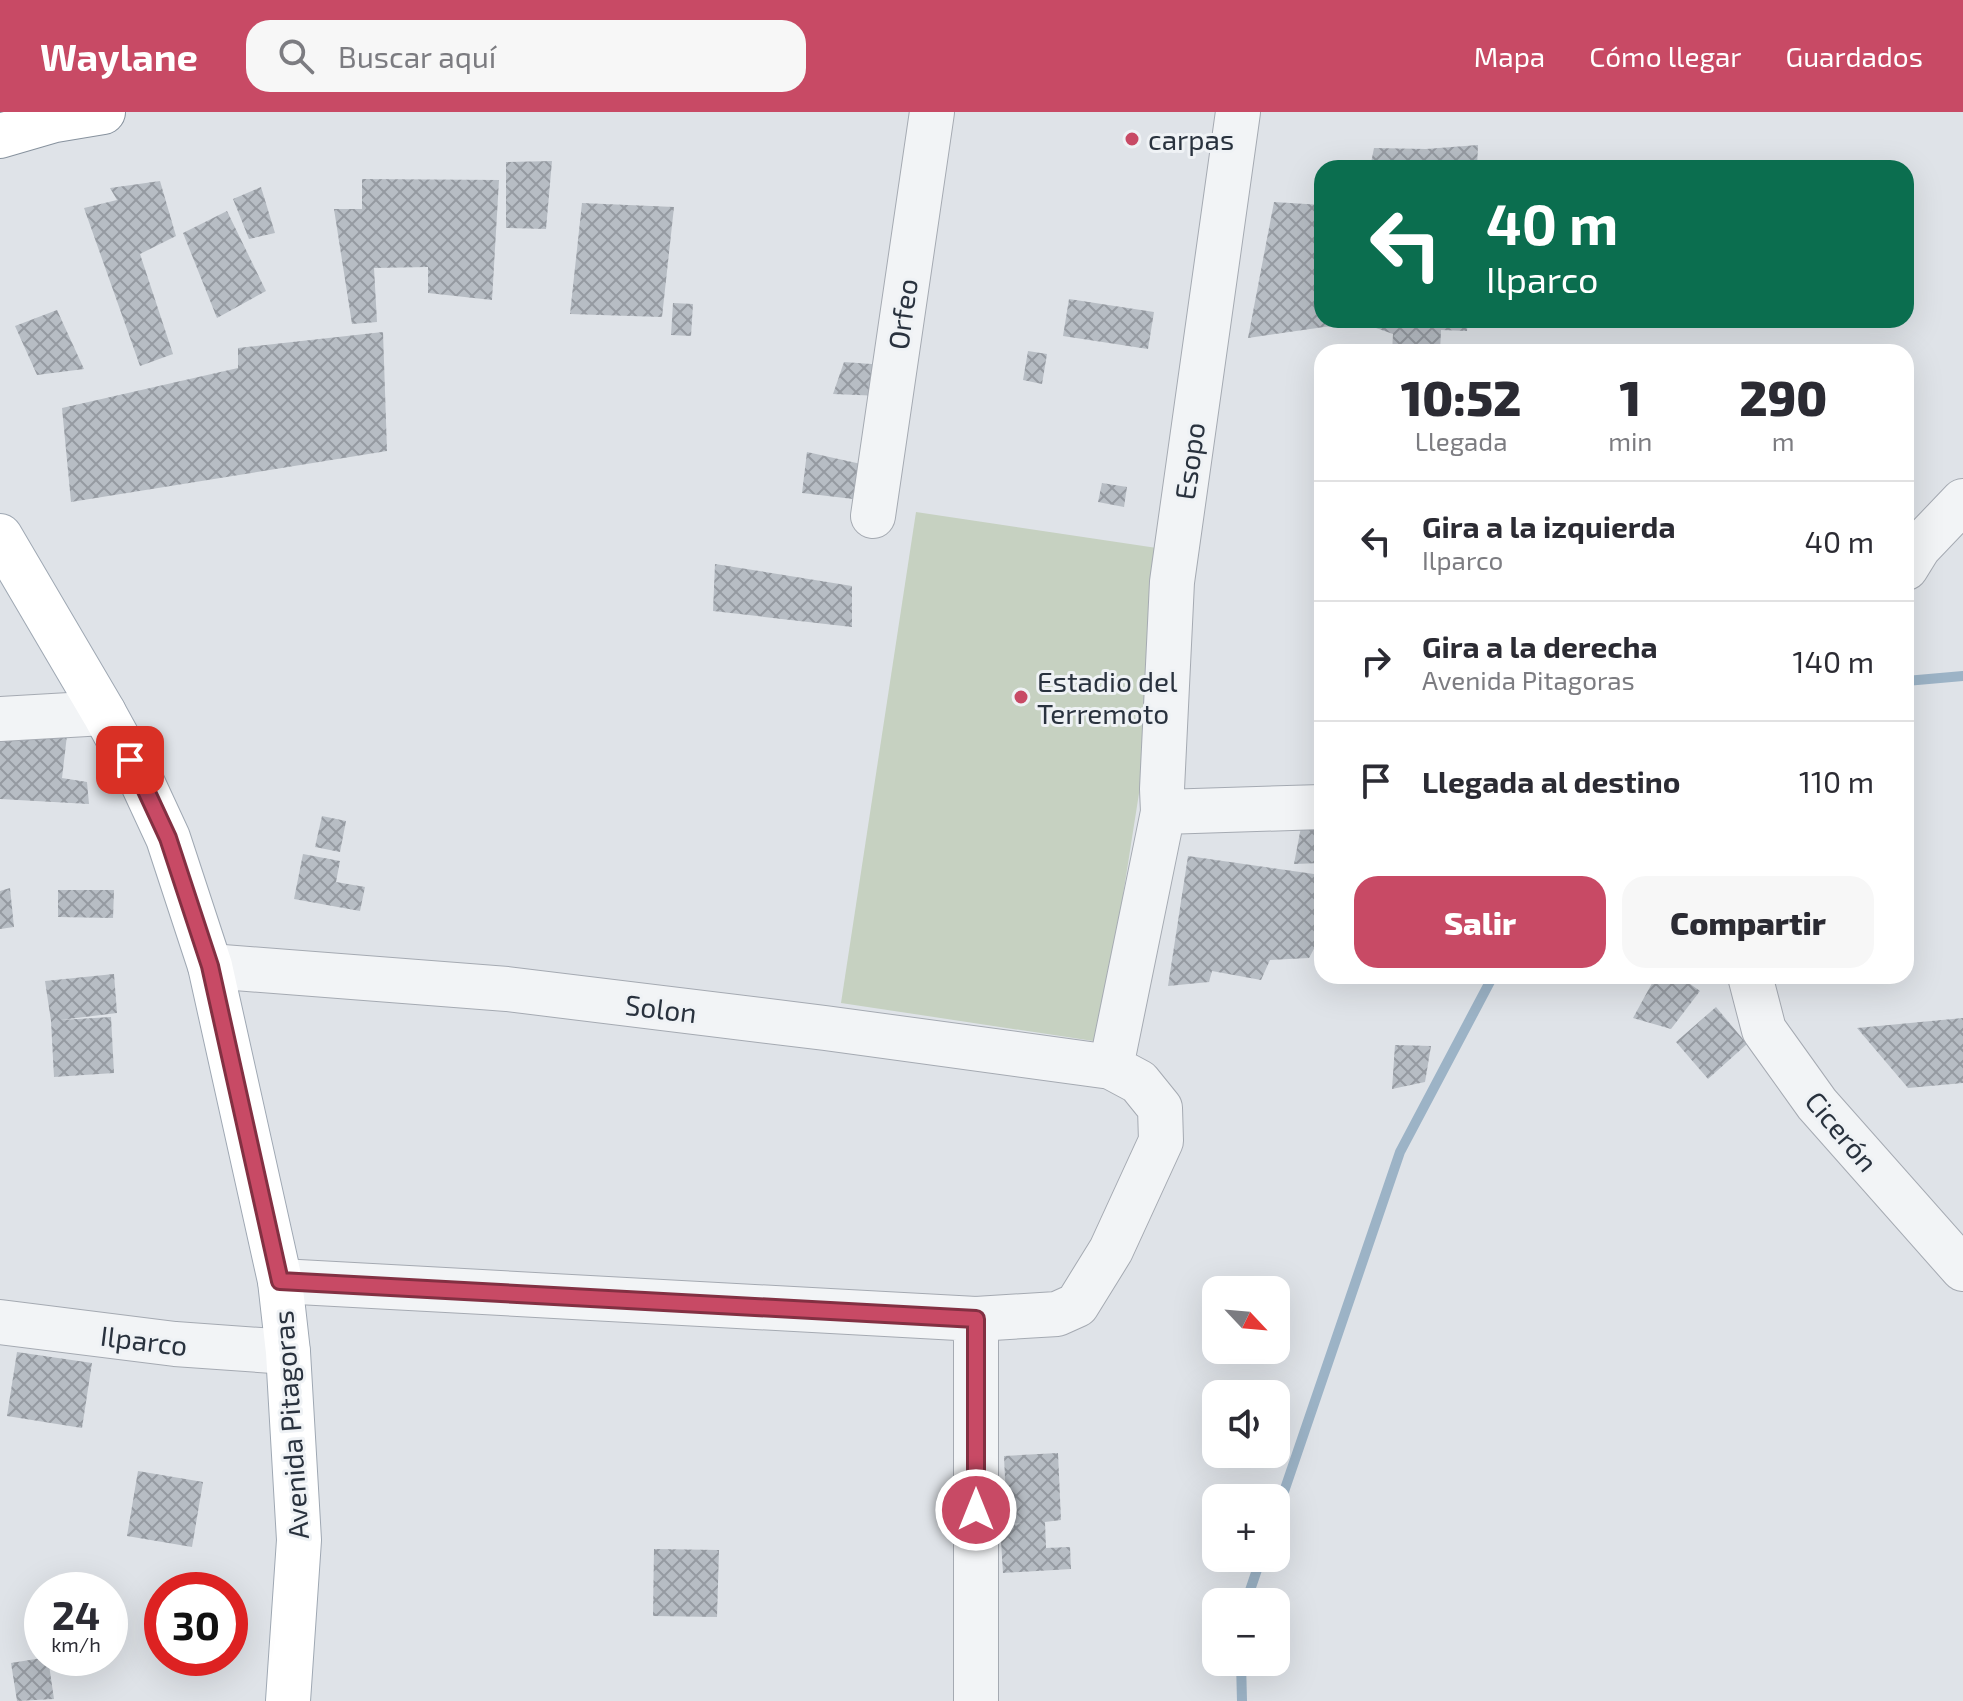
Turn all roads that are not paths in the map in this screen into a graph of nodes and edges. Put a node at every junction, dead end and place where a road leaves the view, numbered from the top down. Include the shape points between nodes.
1 (103, 112) edge
2 (932, 112) edge
3 (1238, 112) edge
4 (0, 136) edge
5 (1963, 501) edge
6 (873, 516) dead end
7 (0, 536) edge
8 (1914, 555) edge
9 (104, 713) junction
10 (0, 719) edge
11 (1314, 807) edge
12 (1163, 812) junction
13 (210, 966) junction
14 (1752, 984) edge
15 (1111, 1067) junction
16 (1963, 1269) edge
17 (280, 1281) junction
18 (976, 1319) junction
19 (0, 1322) edge
20 (288, 1352) junction
21 (288, 1701) edge
22 (976, 1701) edge

1 - 4 main road
2 - 6 street, Orfeo
3 - 12 street, Esopo via 1172,582
5 - 8 street
7 - 9 main road, Avenida Pitagoras
9 - 10 street
9 - 13 main road, Avenida Pitagoras via 168,838
11 - 12 street
12 - 15 street, Esopo
13 - 15 street, Solon via 507,989
13 - 17 main road, Avenida Pitagoras
14 - 16 street, Cicerón via 1764,1030 1817,1104
15 - 18 street via 1139,1082 1160,1108 1161,1141 1111,1250 1077,1305 1057,1314
17 - 18 street
17 - 20 main road, Avenida Pitagoras
18 - 22 street
19 - 20 street, Ilparco
20 - 21 main road, Avenida Pitagoras via 299,1540

